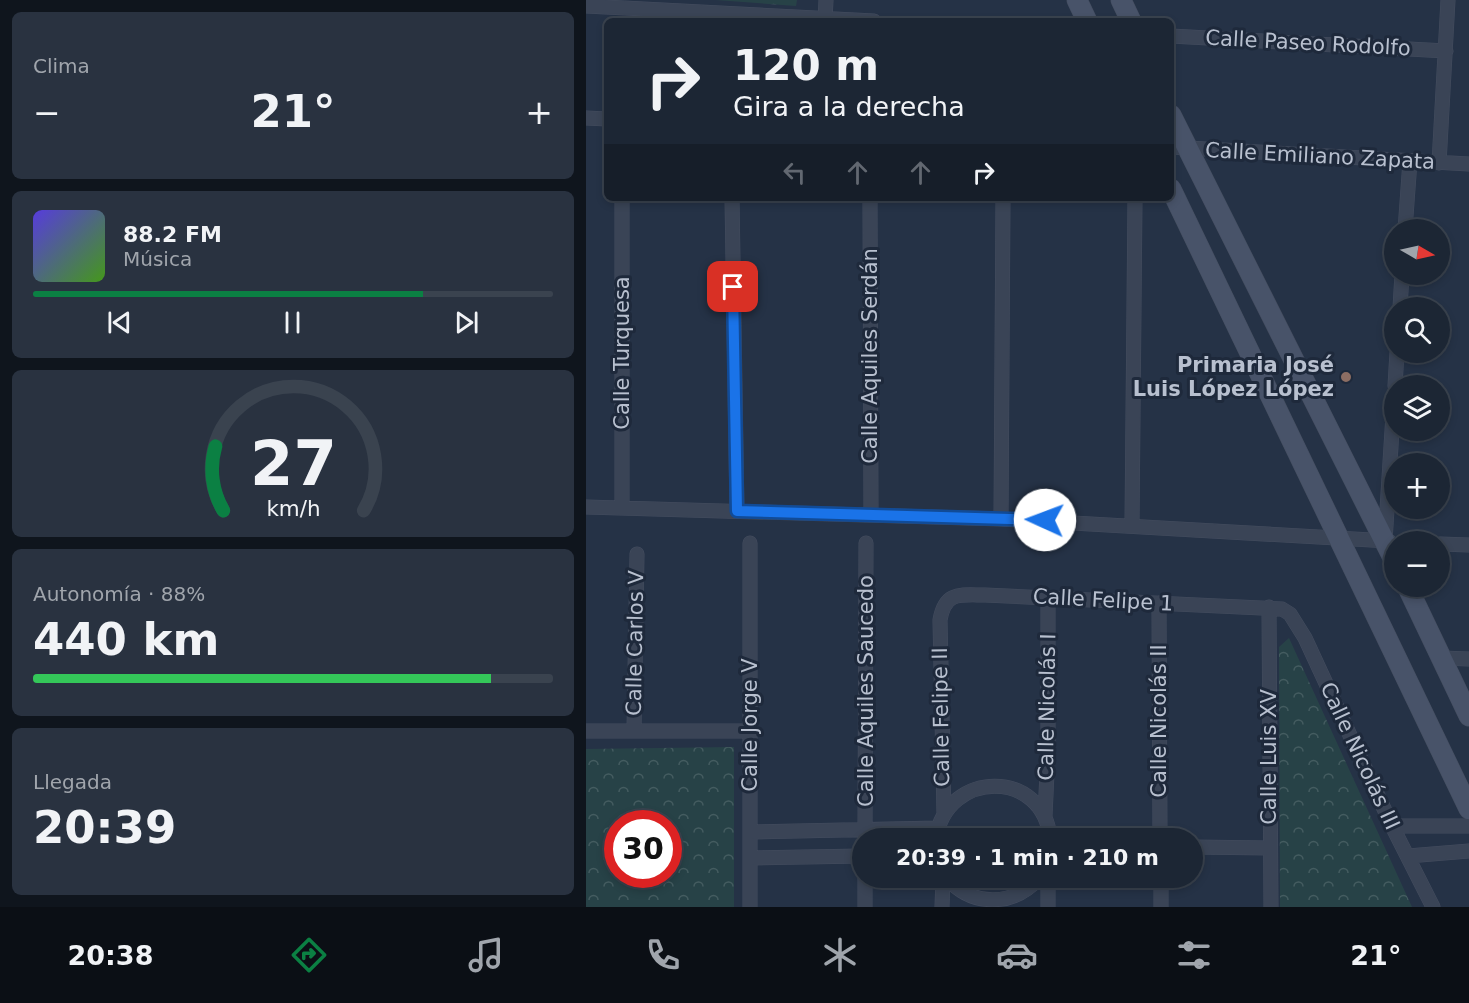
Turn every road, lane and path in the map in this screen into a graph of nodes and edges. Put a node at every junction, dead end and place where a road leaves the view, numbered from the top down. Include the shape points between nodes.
1 (826, 0) edge
2 (1077, 0) edge
3 (1121, 0) edge
4 (1448, 0) edge
5 (586, 6) edge
6 (791, 18) edge
7 (825, 18) edge
8 (1086, 18) edge
9 (1130, 18) edge
10 (1174, 36) edge
11 (1446, 51) junction
12 (586, 118) edge
13 (604, 119) edge
14 (1174, 129) edge
15 (1178, 147) edge
16 (1410, 161) junction
17 (1439, 163) junction
18 (1468, 164) edge
19 (1174, 195) edge
20 (622, 201) edge
21 (732, 201) edge
22 (870, 201) edge
23 (1003, 201) edge
24 (1135, 201) edge
25 (1406, 219) edge
26 (1393, 441) edge
27 (586, 507) edge
28 (622, 508) junction
29 (737, 511) junction
30 (871, 514) junction
31 (1001, 519) junction
32 (1132, 524) junction
33 (1385, 531) edge
34 (1390, 531) edge
35 (1340, 538) junction
36 (1384, 541) edge
37 (750, 543) dead end
38 (866, 543) dead end
39 (1450, 544) edge
40 (1468, 545) edge
41 (637, 554) dead end
42 (1048, 597) junction
43 (1412, 597) edge
44 (1159, 603) junction
45 (1275, 608) junction
46 (940, 620) joint
47 (1441, 658) junction
48 (1468, 659) edge
49 (1468, 716) edge
50 (586, 731) edge
51 (634, 731) junction
52 (750, 731) junction
53 (1468, 809) edge
54 (944, 814) junction
55 (1045, 816) junction
56 (1392, 826) junction
57 (1468, 826) edge
58 (865, 828) edge
59 (939, 828) edge
60 (1048, 828) edge
61 (1160, 828) edge
62 (750, 832) junction
63 (852, 835) edge
64 (1203, 848) edge
65 (1270, 848) junction
66 (1468, 851) edge
67 (852, 856) edge
68 (1408, 856) junction
69 (750, 858) junction
70 (865, 888) edge
71 (944, 888) edge
72 (958, 888) edge
73 (1028, 888) edge
74 (1048, 888) edge
75 (1161, 888) edge
76 (750, 907) edge
77 (865, 907) edge
78 (942, 907) edge
79 (1048, 907) edge
80 (1161, 907) edge
81 (1271, 907) edge
82 (1433, 907) edge

1 - 7 street
2 - 8 street
3 - 9 street
4 - 11 street
5 - 6 street
10 - 11 street, Calle Paseo Rodolfo
11 - 17 street
12 - 13 street
14 - 15 street
15 - 16 street, Calle Emiliano Zapata
15 - 33 street
16 - 17 street, Calle Emiliano Zapata
16 - 25 street
17 - 18 street, Calle Emiliano Zapata
19 - 35 street
20 - 28 street, Calle Turquesa
21 - 29 street
22 - 30 street, Calle Aquiles Serdán
23 - 31 street
24 - 32 street
26 - 34 street
27 - 28 street
28 - 29 street
29 - 30 street
30 - 31 street
31 - 32 street
32 - 35 street
35 - 36 street
35 - 53 street
37 - 52 street, Calle Jorge V
38 - 58 street, Calle Aquiles Saucedo
39 - 40 street
41 - 51 street, Calle Carlos V
42 - 44 street, Calle Felipe 1
42 - 46 street, Calle Felipe 1 via 954,597 942,607
42 - 55 street, Calle Nicolás I
43 - 47 street
44 - 45 street, Calle Felipe 1
44 - 61 street, Calle Nicolás II
45 - 56 street, Calle Nicolás III via 1290,614 1305,638
45 - 65 street, Calle Luis XV
46 - 54 street, Calle Felipe II
47 - 48 street
47 - 49 street
50 - 51 street
51 - 52 street
52 - 62 street, Calle Jorge V
54 - 55 street via 970,790 1003,786 1019,792
54 - 59 street
55 - 60 street, Calle Nicolás I
56 - 57 street
56 - 68 street, Calle Nicolás III
62 - 63 street
62 - 69 street, Calle Jorge V
64 - 65 street
65 - 81 street, Calle Luis XV
66 - 68 street
67 - 69 street
68 - 82 street, Calle Nicolás III
69 - 76 street, Calle Jorge V
70 - 77 street
71 - 78 street
72 - 73 street via 967,895 1000,901
74 - 79 street
75 - 80 street

